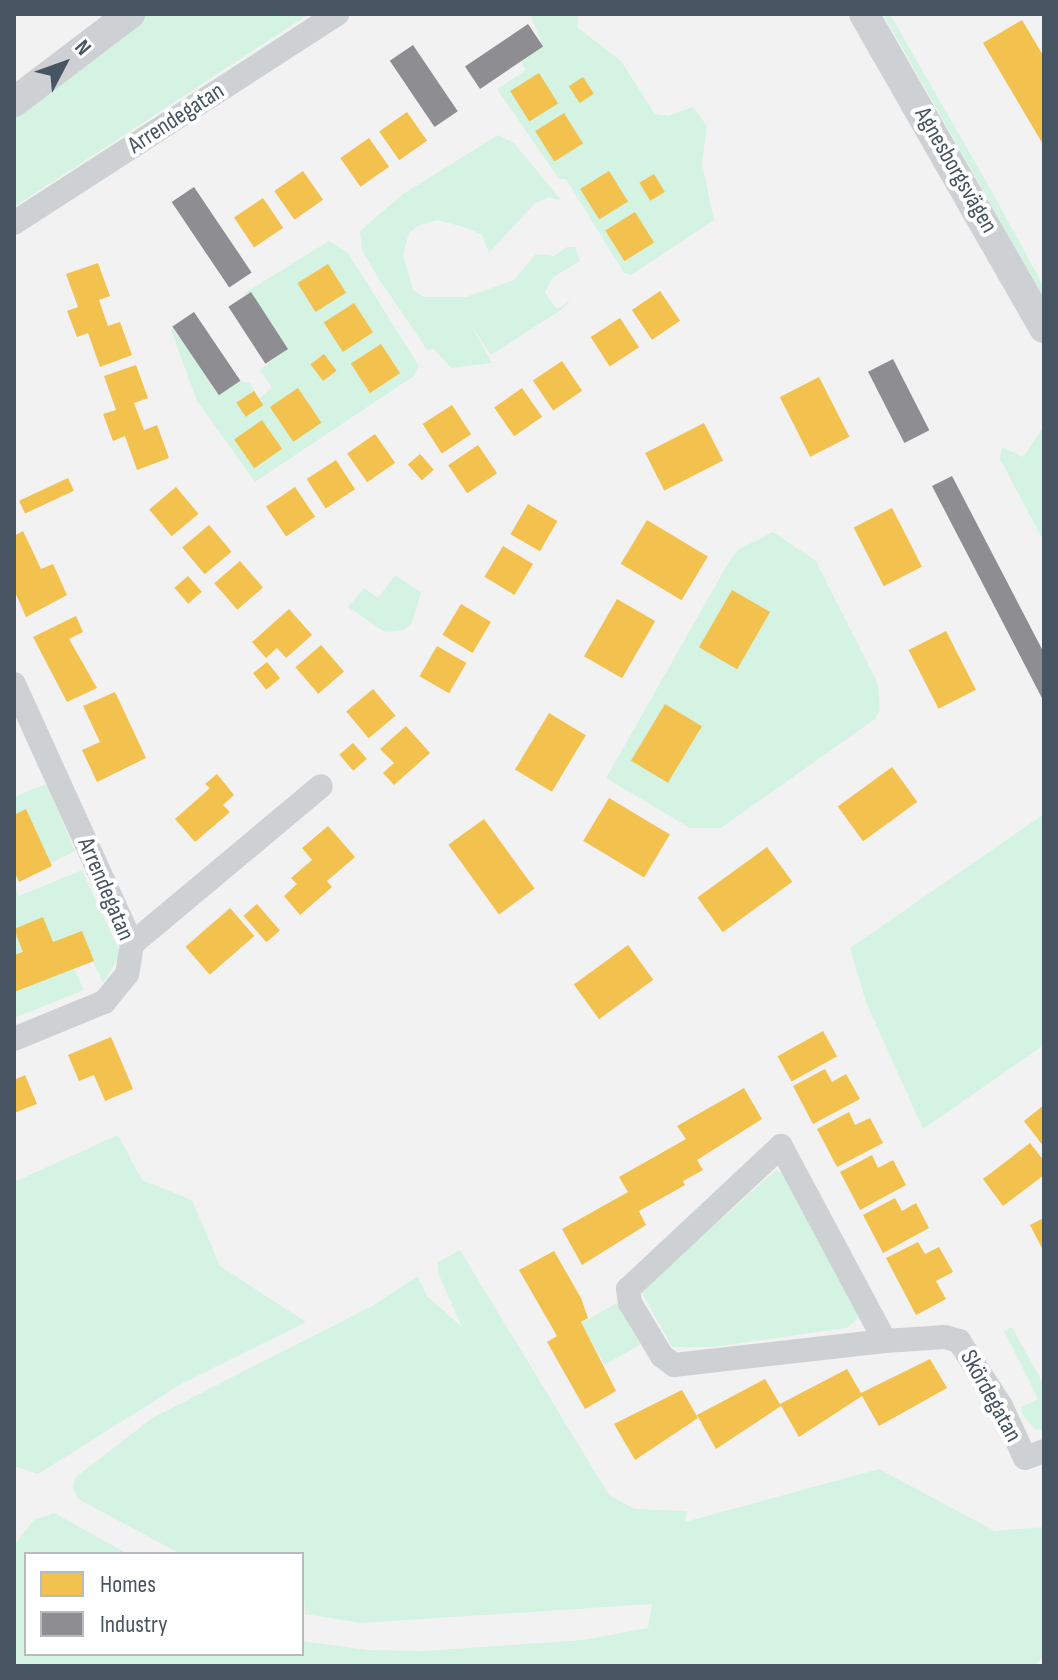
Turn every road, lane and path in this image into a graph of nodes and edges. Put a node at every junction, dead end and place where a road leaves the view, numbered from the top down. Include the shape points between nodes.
1 (130, 14) edge
2 (337, 14) edge
3 (864, 14) edge
4 (14, 102) edge
5 (14, 223) edge
6 (1044, 328) edge
7 (14, 684) edge
8 (321, 786) dead end
9 (132, 944) junction
10 (14, 1039) edge
11 (885, 1341) junction
12 (1044, 1451) edge

1 - 4 street
2 - 5 street, Arrendegatan
3 - 6 street, Agnesborgsvägen
7 - 9 street, Arrendegatan
8 - 9 street
9 - 10 street, Arrendegatan via 127,974 104,1002
11 - 11 street via 674,1365 662,1356 630,1303 628,1289 781,1146
11 - 12 street, Skördegatan via 959,1341 1001,1406 1025,1458

